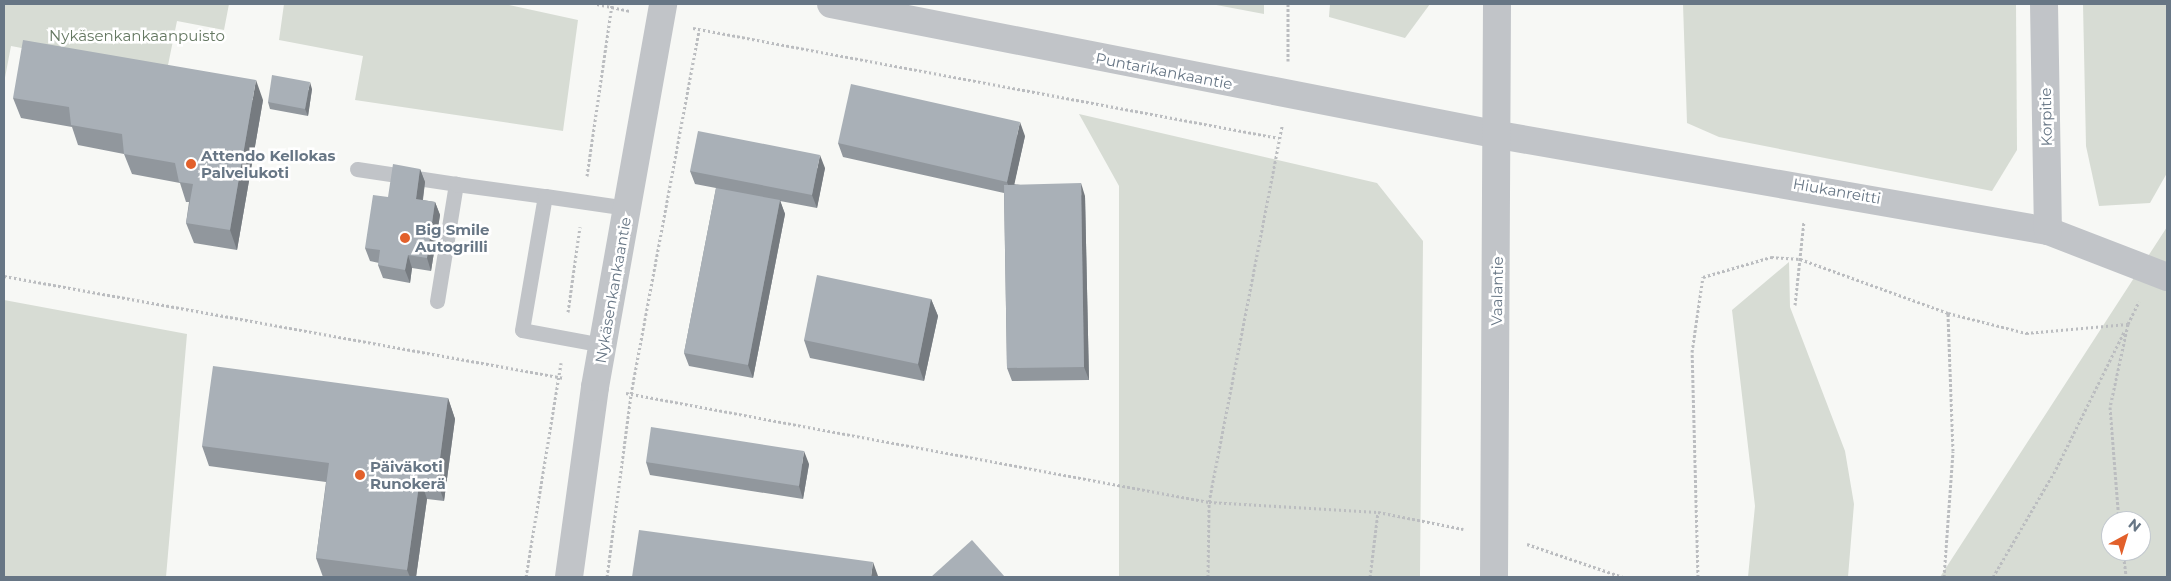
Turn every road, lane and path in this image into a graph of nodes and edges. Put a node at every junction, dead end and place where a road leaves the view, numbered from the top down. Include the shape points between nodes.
1 (597, 4) edge
2 (830, 4) edge
3 (1288, 4) edge
4 (1497, 4) edge
5 (2044, 4) edge
6 (612, 5) edge
7 (663, 11) edge
8 (699, 30) junction
9 (1287, 95) junction
10 (1499, 135) junction
11 (1279, 138) junction
12 (357, 169) dead end
13 (456, 184) junction
14 (1808, 185) junction
15 (544, 196) junction
16 (584, 201) junction
17 (628, 208) junction
18 (2048, 231) junction
19 (1800, 259) junction
20 (2161, 274) edge
21 (437, 301) dead end
22 (1795, 305) dead end
23 (1948, 313) junction
24 (2128, 324) junction
25 (564, 338) junction
26 (603, 345) junction
27 (1210, 502) junction
28 (2118, 511) edge
29 (1378, 512) junction
30 (1494, 535) junction
31 (2124, 561) edge
32 (526, 577) edge
33 (568, 577) edge
34 (608, 577) edge
35 (1208, 577) edge
36 (1370, 577) edge
37 (1494, 577) edge
38 (1623, 577) edge
39 (1698, 577) edge
40 (1944, 577) edge
41 (1993, 577) edge
42 (2126, 577) edge

1 - 6 path
2 - 9 street, Puntarikankaantie
3 - 9 path
4 - 10 street, Vaalantie
5 - 18 street, Korpitie
6 - 7 path
6 - 16 path
7 - 8 path
7 - 17 street, Nykäsenkankaantie
8 - 11 path
8 - 34 path via 632,394
9 - 10 street, Puntarikankaantie
9 - 11 path
10 - 14 street, Hiukanreitti
10 - 30 street, Vaalantie
11 - 27 path
12 - 13 lane
13 - 15 lane
13 - 21 lane
14 - 18 street, Hiukanreitti
14 - 19 path
15 - 16 lane
15 - 25 lane via 522,330
16 - 17 lane
16 - 25 path
17 - 26 street, Nykäsenkankaantie
18 - 20 street, Hiukanreitti
19 - 22 path
19 - 23 path
19 - 39 path via 1771,257 1703,277 1692,352
20 - 24 path
23 - 24 path via 2026,333
23 - 40 path via 1953,451
24 - 28 path via 2110,407
24 - 41 path via 2056,469
25 - 26 lane
25 - 32 path
26 - 33 street, Nykäsenkankaantie
27 - 29 path
27 - 35 path
29 - 30 path
29 - 36 path
30 - 37 street, Vaalantie
30 - 38 path
31 - 42 path

